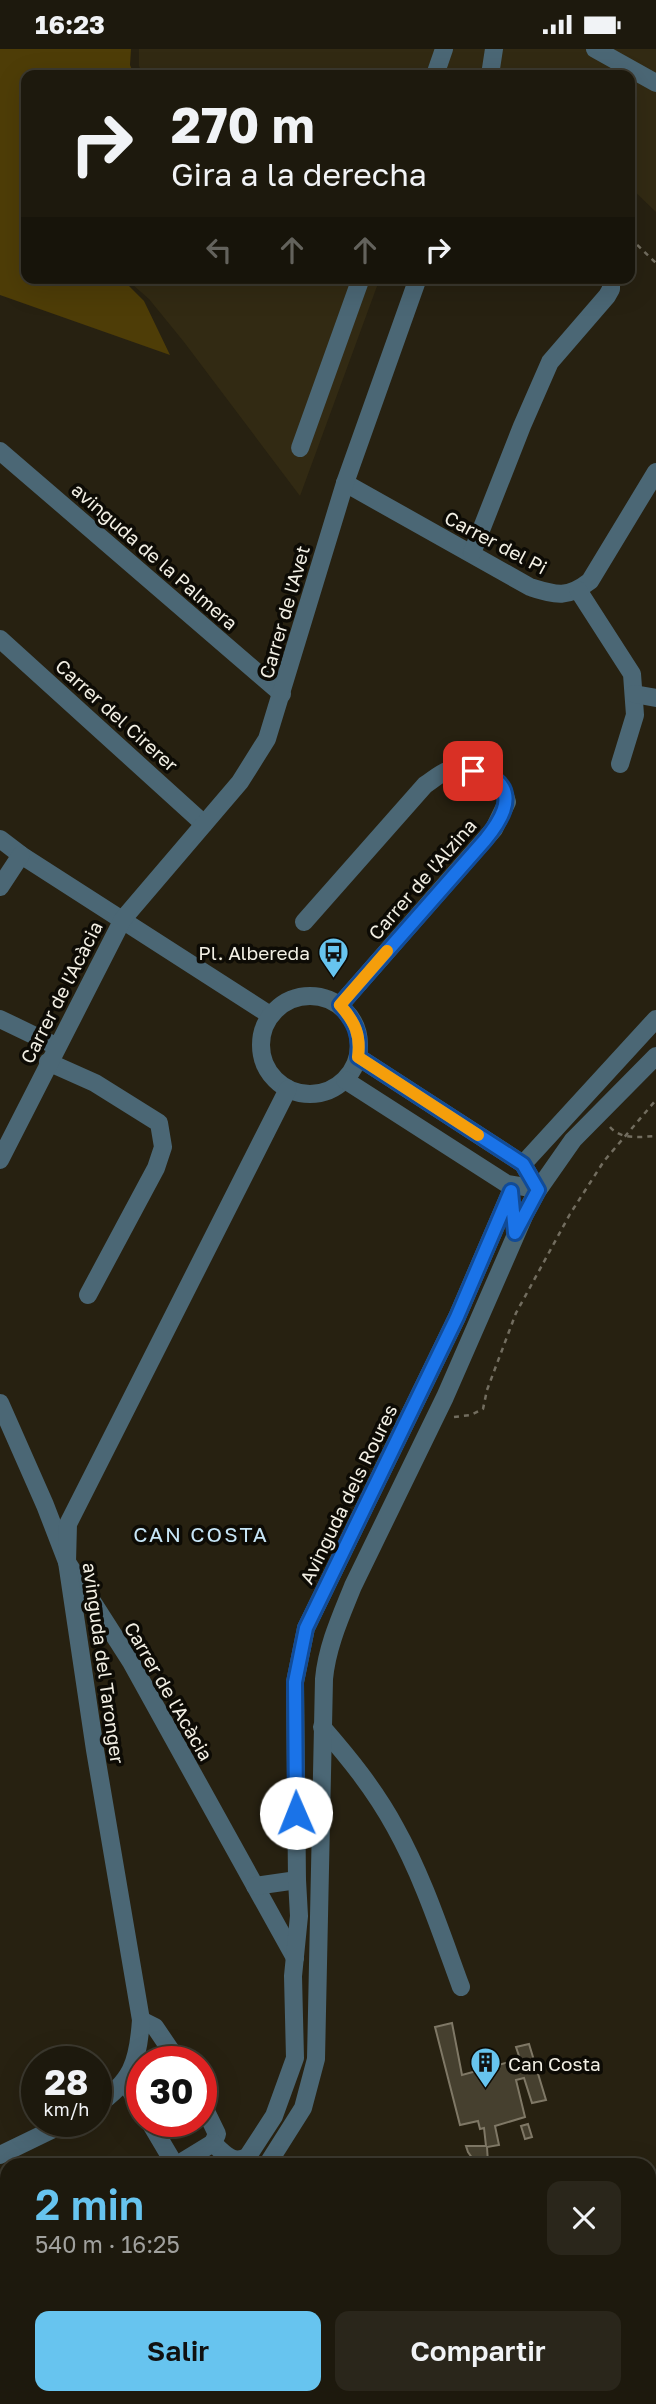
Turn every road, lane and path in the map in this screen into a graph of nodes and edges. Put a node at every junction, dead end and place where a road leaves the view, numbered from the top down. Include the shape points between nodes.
1 (444, 49) edge
2 (494, 49) edge
3 (595, 49) edge
4 (437, 70) edge
5 (491, 70) edge
6 (633, 70) edge
7 (635, 71) edge
8 (656, 83) edge
9 (635, 242) edge
10 (656, 263) edge
11 (359, 284) edge
12 (416, 284) edge
13 (611, 284) edge
14 (300, 448) dead end
15 (0, 451) edge
16 (656, 471) edge
17 (345, 483) junction
18 (472, 553) junction
19 (578, 590) junction
20 (0, 639) edge
21 (282, 694) junction
22 (634, 694) junction
23 (656, 698) edge
24 (620, 764) dead end
25 (204, 824) junction
26 (0, 839) edge
27 (21, 855) junction
28 (0, 887) edge
29 (123, 919) junction
30 (304, 922) dead end
31 (340, 1005) junction
32 (270, 1015) junction
33 (0, 1019) edge
34 (656, 1019) edge
35 (52, 1054) junction
36 (656, 1056) edge
37 (358, 1057) junction
38 (345, 1080) junction
39 (288, 1089) junction
40 (656, 1100) edge
41 (600, 1113) junction
42 (656, 1136) edge
43 (624, 1137) junction
44 (573, 1140) junction
45 (0, 1160) edge
46 (523, 1164) junction
47 (509, 1188) junction
48 (538, 1190) junction
49 (515, 1233) junction
50 (88, 1296) dead end
51 (0, 1403) edge
52 (438, 1413) junction
53 (67, 1563) junction
54 (322, 1727) junction
55 (297, 1880) junction
56 (255, 1887) junction
57 (295, 1958) junction
58 (461, 1987) dead end
59 (141, 2020) junction
60 (168, 2046) edge
61 (125, 2082) joint
62 (112, 2093) edge
63 (37, 2137) edge
64 (159, 2137) edge
65 (216, 2137) edge
66 (213, 2143) junction
67 (0, 2155) edge
68 (172, 2158) edge
69 (188, 2158) edge
70 (231, 2158) edge
71 (244, 2158) edge
72 (271, 2158) edge

1 - 4 street
2 - 5 street
3 - 6 street
7 - 8 street
9 - 10 path
11 - 14 street
12 - 17 street, Carrer de l'Avet
13 - 18 street via 607,296 550,362
15 - 21 street, avinguda de la Palmera
16 - 19 street via 590,581
17 - 18 street, Carrer del Pi
17 - 21 street, Carrer de l'Avet
18 - 19 street, Carrer del Pi via 530,587 563,595
19 - 22 street via 632,674
20 - 25 street, Carrer del Cirerer
21 - 25 street, Carrer de l'Avet via 255,760
22 - 23 street
22 - 24 street via 635,715
25 - 29 street, Carrer de l'Avet
26 - 27 street
27 - 28 street
27 - 29 street
29 - 32 street
29 - 35 street, Carrer de l'Acàcia
30 - 31 street, Carrer de l'Alzina via 437,777 448,771 473,771 495,779 504,790 507,802 494,829
31 - 32 street via 313,995 297,997
31 - 37 street via 358,1030
32 - 39 street via 260,1043 262,1058 268,1072
33 - 35 street
34 - 46 street
35 - 45 street, Carrer de l'Acàcia
35 - 50 street via 159,1123 163,1147
36 - 41 street
37 - 38 street
37 - 46 street
38 - 39 street via 317,1094
38 - 47 street
39 - 53 street, avinguda del Taronger via 68,1524
40 - 43 path
41 - 43 path via 614,1132
41 - 44 street
42 - 43 path
43 - 52 path via 570,1214 516,1313 483,1409 456,1417
44 - 46 street via 542,1160
44 - 48 street
46 - 47 street, Avinguda dels Roures via 512,1171
46 - 48 street
47 - 48 street
47 - 49 street
47 - 55 street, Avinguda dels Roures via 457,1317 306,1628 295,1682
48 - 49 street
49 - 52 street
51 - 53 street, Carrer de l'Acàcia
52 - 54 street via 340,1618 326,1665
53 - 56 street, Carrer de l'Acàcia via 131,1662
53 - 59 street, avinguda del Taronger
54 - 58 street via 356,1766 395,1827
54 - 72 street via 316,2059 303,2108
55 - 56 street
55 - 57 street, Avinguda dels Roures
56 - 57 street, Carrer de l'Acàcia
57 - 71 street, Avinguda dels Roures via 295,2058 274,2116
59 - 60 street via 155,2027
59 - 61 street, avinguda del Taronger via 136,2059
61 - 62 street, avinguda del Taronger
63 - 67 street
64 - 68 street
65 - 66 street
66 - 69 street
66 - 70 street, Avinguda dels Roures

